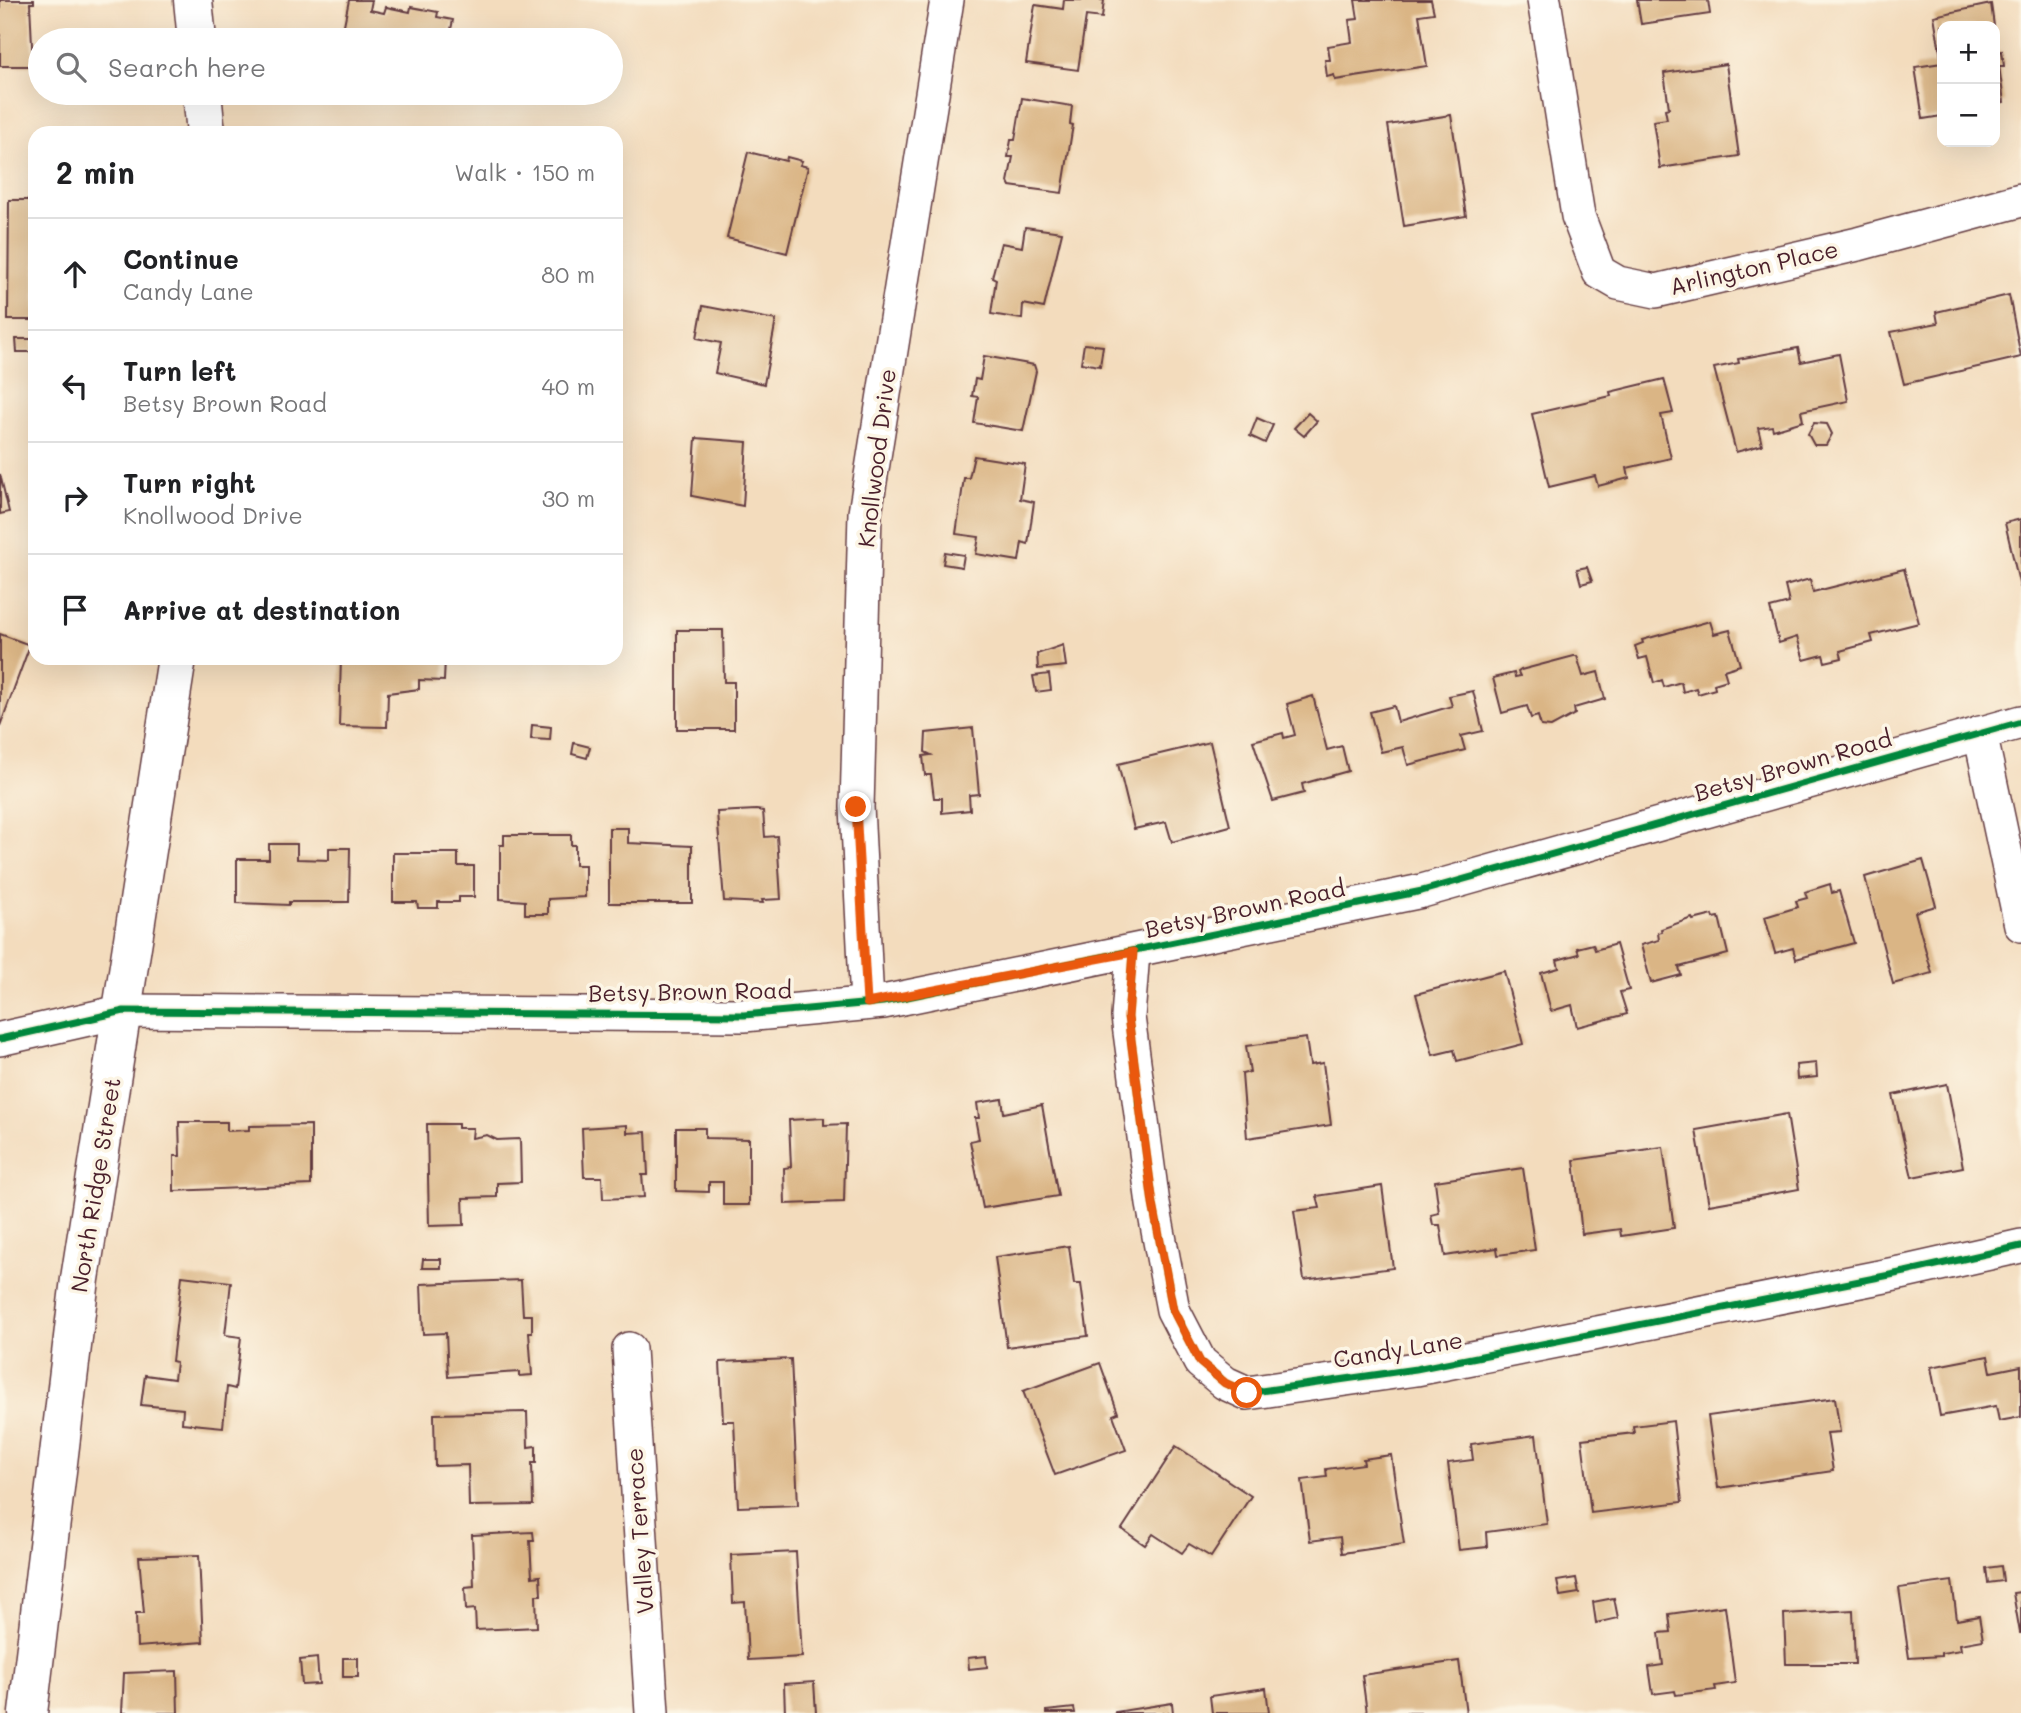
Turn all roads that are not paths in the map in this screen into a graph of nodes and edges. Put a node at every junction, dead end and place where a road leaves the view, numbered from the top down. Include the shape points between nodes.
1 (194, 0) edge
2 (947, 0) edge
3 (1544, 0) edge
4 (196, 28) edge
5 (203, 105) edge
6 (205, 126) edge
7 (2021, 200) edge
8 (176, 665) edge
9 (2021, 722) edge
10 (1980, 733) junction
11 (2021, 925) edge
12 (1133, 952) junction
13 (867, 1003) junction
14 (124, 1010) junction
15 (0, 1039) edge
16 (2021, 1246) edge
17 (629, 1349) dead end
18 (28, 1713) edge
19 (652, 1713) edge

1 - 4 street
2 - 13 street, Knollwood Drive via 865,513 856,807
3 - 7 street, Arlington Place via 1578,216 1599,272 1618,283 1656,291
5 - 6 street
8 - 14 street, North Ridge Street
9 - 10 street, Betsy Brown Road
10 - 11 street
10 - 12 street, Betsy Brown Road via 1422,891
12 - 13 street, Betsy Brown Road
12 - 16 street, Candy Lane via 1128,1017 1153,1204 1173,1310 1200,1362 1225,1383 1247,1393 1416,1369
13 - 14 street, Betsy Brown Road via 744,1015
14 - 15 street, Betsy Brown Road
14 - 18 street, North Ridge Street via 80,1279
17 - 19 street, Valley Terrace

